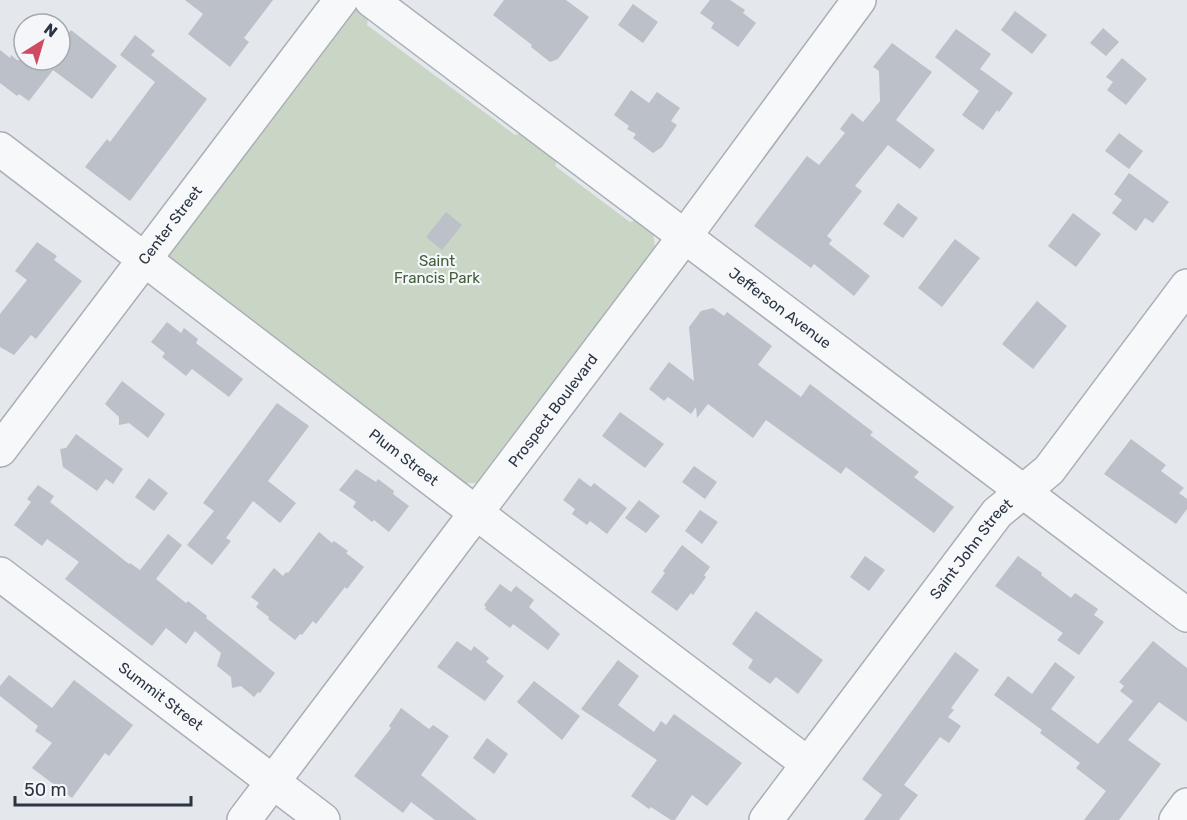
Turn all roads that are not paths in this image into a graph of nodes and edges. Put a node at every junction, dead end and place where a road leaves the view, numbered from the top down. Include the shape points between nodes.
1 (341, 0) edge
2 (371, 0) edge
3 (859, 0) edge
4 (0, 149) edge
5 (685, 236) junction
6 (144, 259) junction
7 (1187, 286) edge
8 (0, 450) edge
9 (1022, 492) junction
10 (475, 513) junction
11 (0, 574) edge
12 (1187, 615) edge
13 (808, 764) junction
14 (273, 782) junction
15 (1187, 805) edge
16 (244, 820) edge
17 (323, 820) edge
18 (766, 820) edge
19 (1176, 820) edge

1 - 6 street, Center Street
2 - 5 street, Jefferson Avenue
3 - 5 street, Prospect Boulevard
4 - 6 street, Plum Street
5 - 9 street, Jefferson Avenue
5 - 10 street, Prospect Boulevard
6 - 8 street, Center Street
6 - 10 street, Plum Street
7 - 9 street, Saint John Street via 1048,470
9 - 12 street, Jefferson Avenue
9 - 13 street, Saint John Street via 997,513
10 - 13 street, Plum Street
10 - 14 street, Prospect Boulevard
11 - 14 street, Summit Street
13 - 18 street, Saint John Street
14 - 16 street, Prospect Boulevard
14 - 17 street, Summit Street
15 - 19 street

